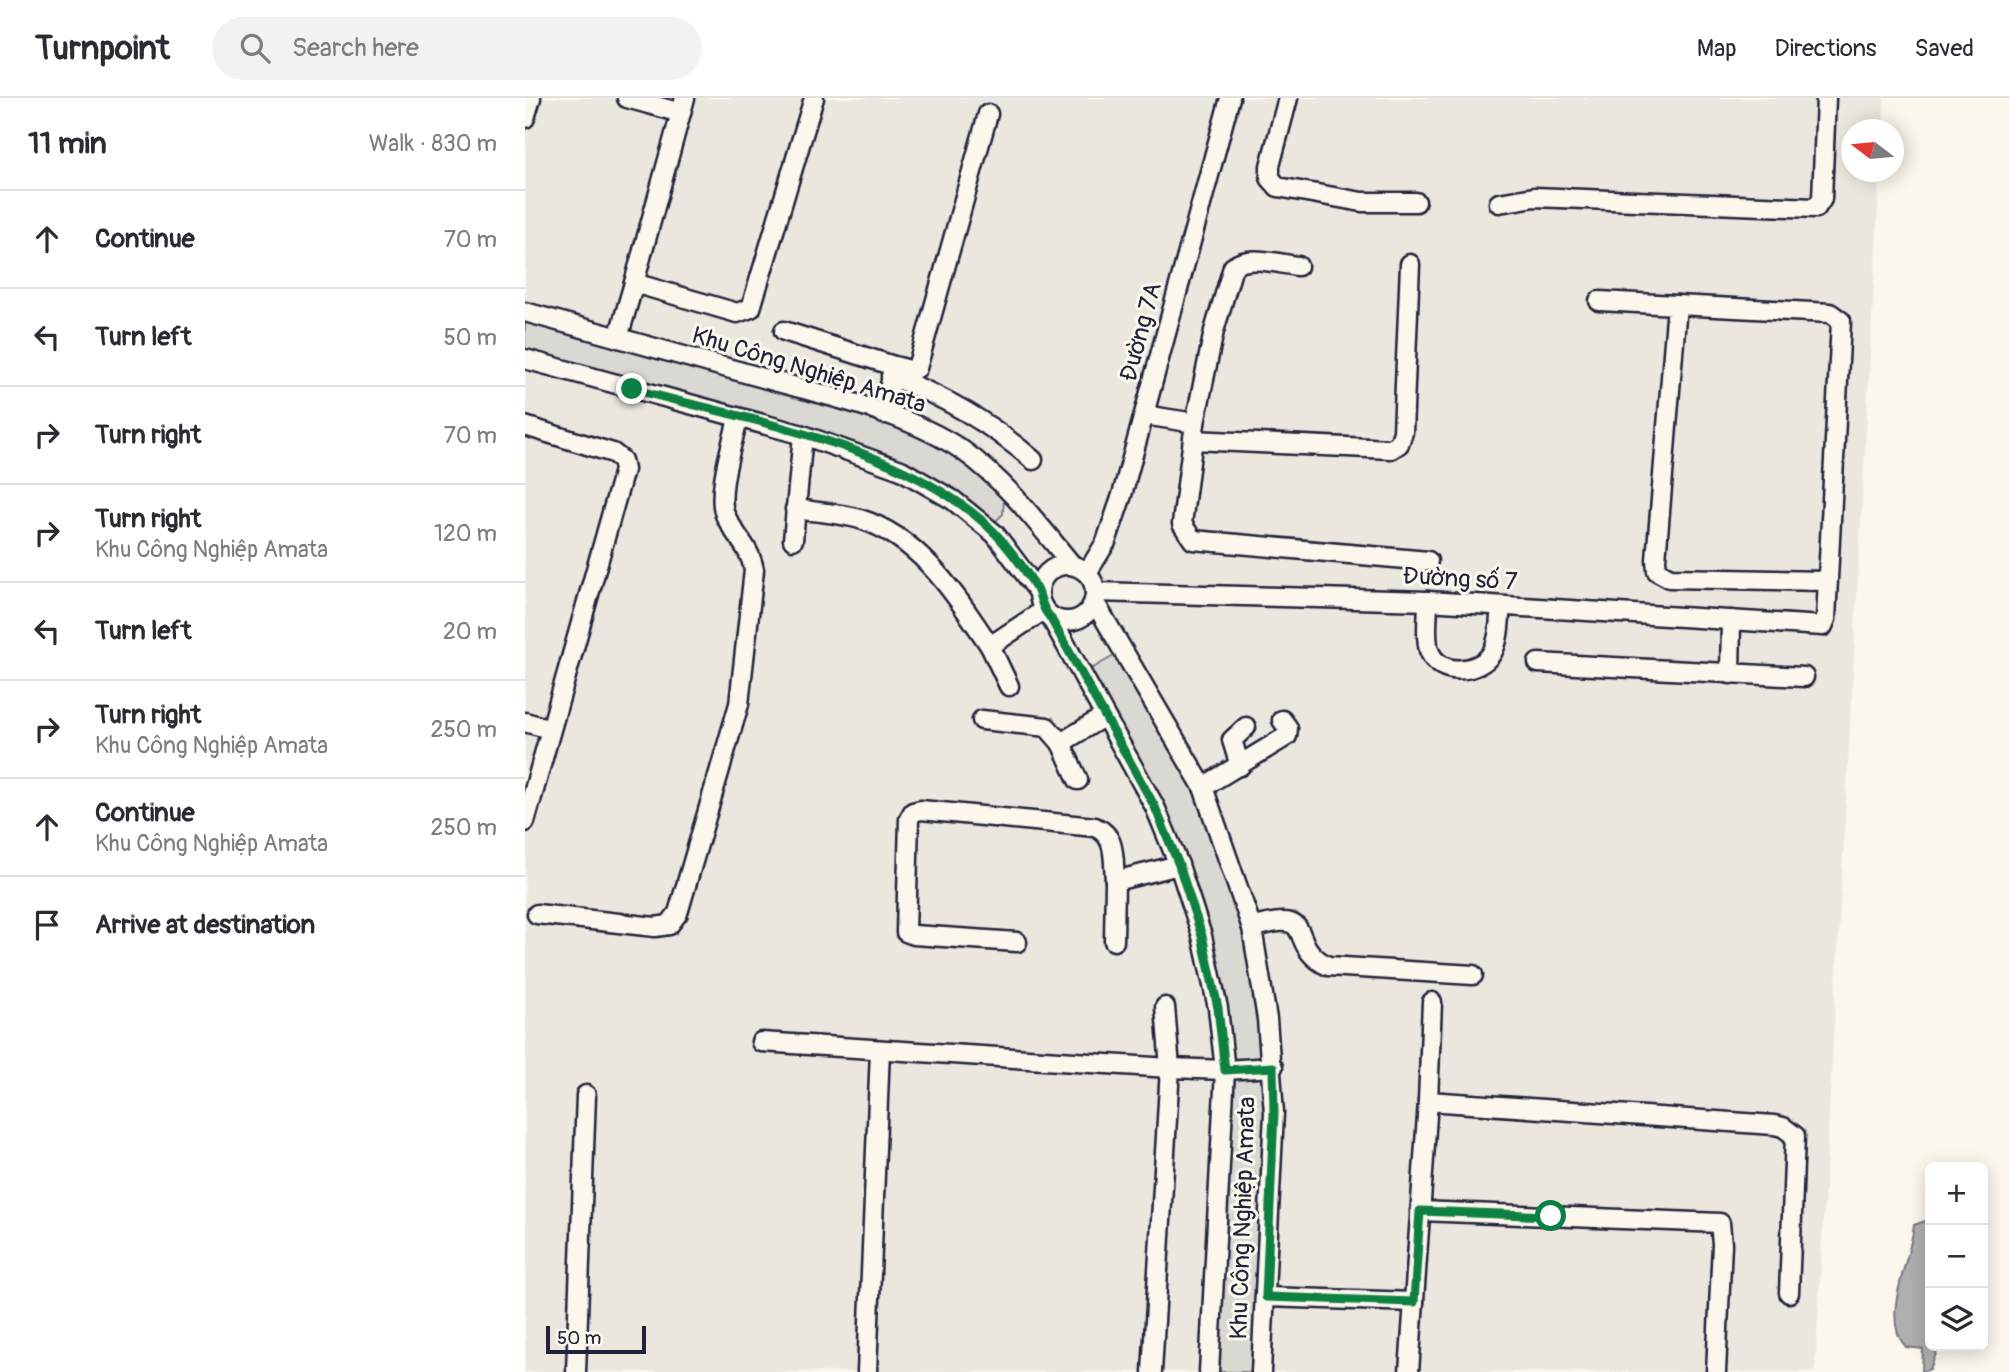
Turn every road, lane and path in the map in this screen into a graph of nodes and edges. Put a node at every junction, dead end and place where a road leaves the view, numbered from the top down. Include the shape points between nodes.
1 (531, 98) edge
2 (627, 98) edge
3 (814, 98) edge
4 (1230, 98) edge
5 (1288, 98) edge
6 (1826, 98) edge
7 (683, 105) edge
8 (989, 114) dead end
9 (525, 118) edge
10 (1416, 202) dead end
11 (1499, 203) dead end
12 (1411, 264) dead end
13 (1298, 267) dead end
14 (634, 283) junction
15 (1599, 301) dead end
16 (1677, 305) junction
17 (525, 312) edge
18 (784, 331) dead end
19 (618, 338) junction
20 (525, 359) edge
21 (893, 371) junction
22 (884, 414) junction
23 (1144, 415) junction
24 (738, 418) junction
25 (525, 426) edge
26 (1194, 432) junction
27 (803, 435) junction
28 (1033, 460) dead end
29 (795, 509) junction
30 (793, 540) dead end
31 (1428, 561) dead end
32 (1079, 569) junction
33 (1827, 581) junction
34 (1038, 591) junction
35 (1094, 597) junction
36 (1428, 601) junction
37 (1501, 606) junction
38 (1047, 613) junction
39 (1731, 620) junction
40 (990, 646) junction
41 (1538, 663) dead end
42 (1730, 674) junction
43 (1804, 677) dead end
44 (1009, 686) dead end
45 (1103, 717) junction
46 (982, 720) dead end
47 (1282, 720) dead end
48 (525, 722) edge
49 (1246, 727) dead end
50 (550, 729) junction
51 (1061, 743) junction
52 (1240, 766) junction
53 (1078, 780) dead end
54 (1203, 787) junction
55 (525, 821) edge
56 (1179, 865) junction
57 (1115, 881) junction
58 (537, 915) dead end
59 (1252, 928) junction
60 (1114, 941) dead end
61 (1017, 942) dead end
62 (1473, 975) dead end
63 (1432, 1002) dead end
64 (1165, 1007) dead end
65 (761, 1042) dead end
66 (880, 1049) junction
67 (1273, 1067) junction
68 (1170, 1068) junction
69 (1225, 1070) junction
70 (586, 1095) dead end
71 (1428, 1101) junction
72 (1420, 1211) junction
73 (1789, 1293) dead end
74 (1266, 1297) junction
75 (1414, 1302) junction
76 (576, 1372) edge
77 (867, 1372) edge
78 (1151, 1372) edge
79 (1209, 1372) edge
80 (1261, 1372) edge
81 (1409, 1372) edge
82 (1716, 1372) edge

1 - 9 street
2 - 7 street
3 - 14 street via 751,308 737,313
4 - 23 street, Đường 7A
5 - 10 street via 1270,166 1270,178 1278,187 1362,202
6 - 11 street via 1822,199 1816,208 1534,197
7 - 14 street
8 - 21 street via 917,368
12 - 26 street via 1399,444 1391,449
13 - 26 street via 1249,261 1233,267 1214,331
14 - 19 street
15 - 16 street
16 - 33 street via 1830,313 1841,321
16 - 33 street via 1657,571 1670,578
17 - 19 street, Khu Công Nghiệp Amata
18 - 21 street
19 - 22 street, Khu Công Nghiệp Amata
20 - 24 street
21 - 22 street
21 - 28 street via 973,414
22 - 32 street, Khu Công Nghiệp Amata via 961,450 1023,506
23 - 26 street
23 - 32 street, Đường 7A via 1106,542
24 - 27 street
24 - 58 street via 722,501 725,516 751,552 754,570 739,704 678,914 669,925 655,927
25 - 50 street via 613,453 622,460 624,470
26 - 31 street via 1182,524 1193,540
27 - 29 street
27 - 34 street via 901,470 953,500 995,534
29 - 30 street
29 - 40 street via 857,519 900,540 935,572
32 - 34 street via 1052,569
32 - 35 street
33 - 39 street, Đường số 7 via 1823,626
34 - 38 street
35 - 36 street, Đường số 7
35 - 38 street via 1090,610 1075,620 1061,621
35 - 54 street, Khu Công Nghiệp Amata
36 - 37 street, Đường số 7
36 - 37 street via 1430,652 1451,669 1478,666 1489,657 1497,644
37 - 39 street, Đường số 7
38 - 40 street
38 - 45 street, Khu Công Nghiệp Amata
39 - 42 street
40 - 44 street
41 - 42 street
42 - 43 street
45 - 51 street
45 - 56 street, Khu Công Nghiệp Amata via 1155,807
46 - 51 street via 1047,727
47 - 52 street via 1287,736
48 - 50 street
49 - 52 street via 1232,740
50 - 55 street
51 - 53 street
52 - 54 street
54 - 59 street, Khu Công Nghiệp Amata
56 - 57 street
56 - 69 street, Khu Công Nghiệp Amata via 1202,936 1218,1008
57 - 60 street
57 - 61 street via 1112,841 1095,827 913,812 909,819 907,932
59 - 62 street via 1289,920 1310,953 1328,966
59 - 67 street, Khu Công Nghiệp Amata
63 - 71 street
64 - 68 street
65 - 66 street
66 - 68 street
66 - 77 street
67 - 69 street
67 - 74 street, Khu Công Nghiệp Amata
68 - 69 street
68 - 78 street
69 - 79 street, Khu Công Nghiệp Amata
70 - 76 street
71 - 72 street
71 - 73 street via 1783,1127 1795,1136
72 - 75 street
72 - 82 street via 1720,1223
74 - 75 street
74 - 80 street, Khu Công Nghiệp Amata
75 - 81 street

